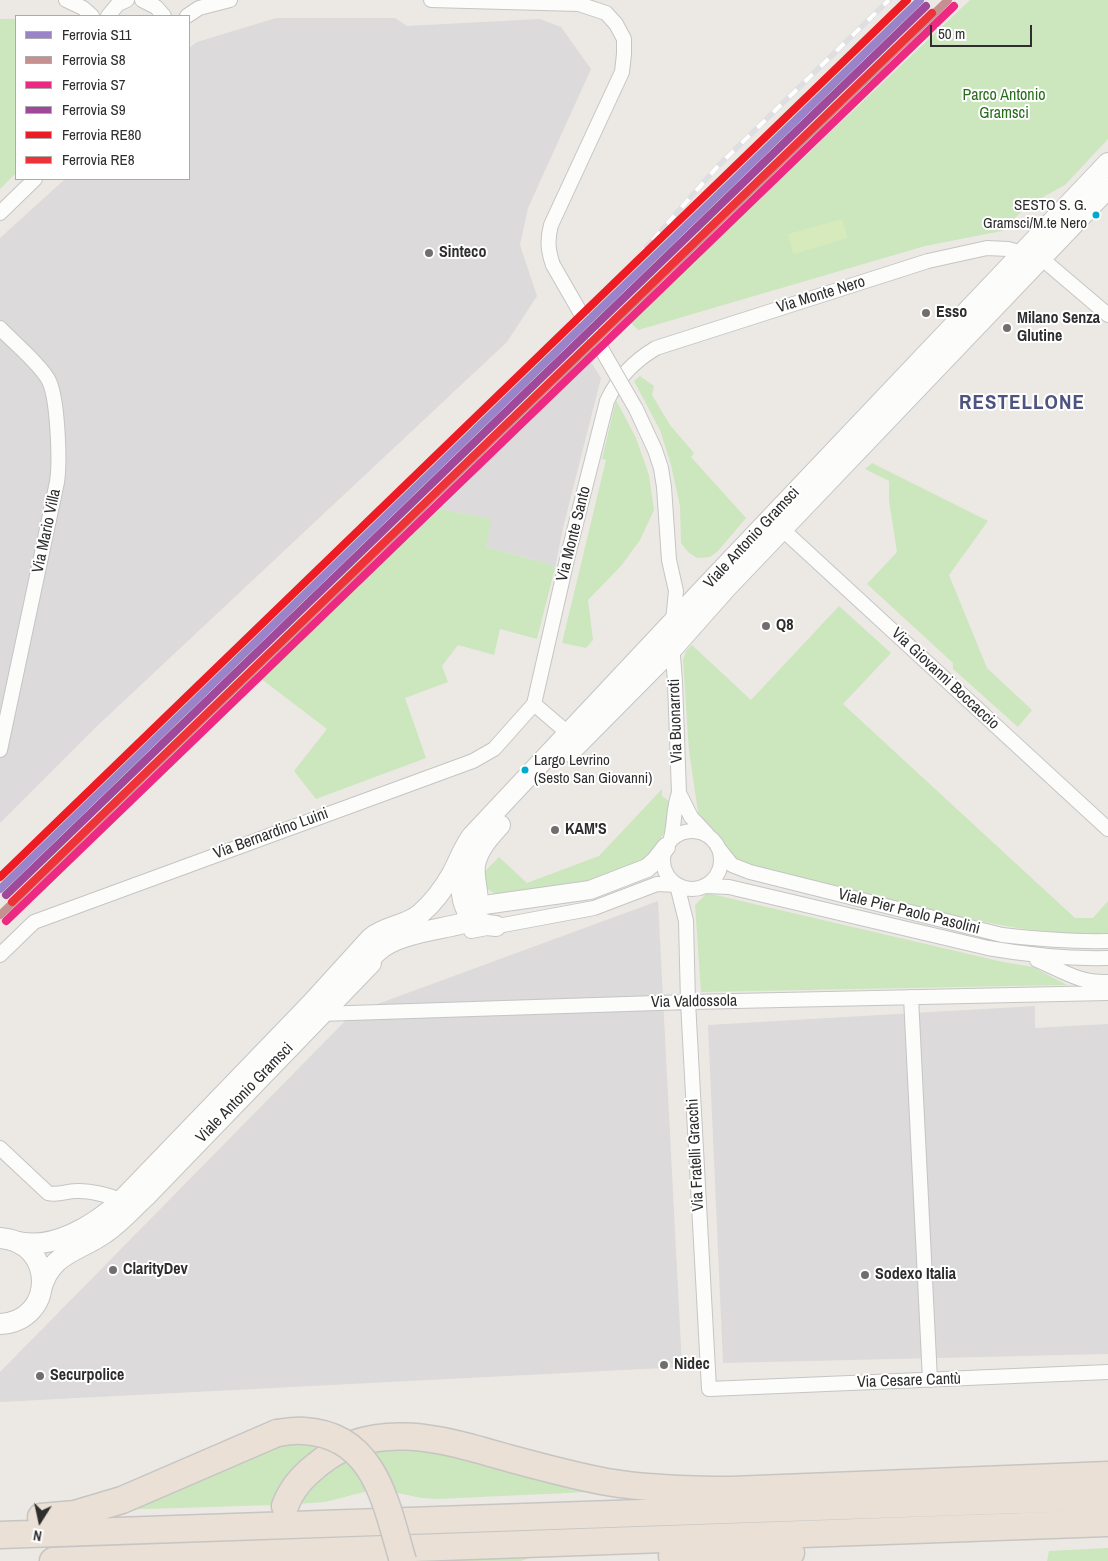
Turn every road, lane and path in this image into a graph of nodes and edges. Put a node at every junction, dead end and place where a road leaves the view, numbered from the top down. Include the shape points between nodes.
1 (66, 0) edge
2 (127, 0) edge
3 (142, 0) edge
4 (230, 0) edge
5 (431, 0) edge
6 (91, 15) edge
7 (109, 15) edge
8 (163, 15) edge
9 (189, 15) edge
10 (1108, 163) edge
11 (34, 180) edge
12 (1108, 188) edge
13 (0, 213) edge
14 (1032, 255) junction
15 (1108, 315) edge
16 (0, 328) edge
17 (628, 369) joint
18 (782, 529) junction
19 (673, 622) junction
20 (672, 649) junction
21 (534, 704) junction
22 (569, 734) junction
23 (0, 750) edge
24 (679, 793) junction
25 (1108, 829) edge
26 (707, 834) junction
27 (472, 836) junction
28 (669, 842) junction
29 (720, 850) junction
30 (677, 885) junction
31 (703, 887) junction
32 (473, 911) junction
33 (408, 921) junction
34 (686, 921) junction
35 (496, 926) joint
36 (1108, 941) edge
37 (0, 955) edge
38 (1025, 955) junction
39 (1108, 958) edge
40 (1108, 982) edge
41 (1108, 993) edge
42 (911, 997) junction
43 (688, 1002) junction
44 (320, 1014) junction
45 (0, 1148) edge
46 (122, 1200) junction
47 (7, 1239) edge
48 (42, 1290) junction
49 (3, 1325) edge
50 (1108, 1372) edge
51 (930, 1380) junction
52 (709, 1389) joint
53 (1108, 1475) edge
54 (1108, 1496) edge
55 (285, 1506) dead end
56 (0, 1521) edge
57 (1108, 1523) edge
58 (0, 1535) edge
59 (1108, 1540) edge
60 (53, 1561) edge
61 (404, 1561) edge
62 (550, 1561) edge

1 - 6 street
2 - 7 street via 118,4
3 - 8 street via 156,6
4 - 9 street via 199,8
5 - 19 street, Via Buonarroti, bridge via 579,4 606,13 624,39 622,72 550,225 548,252 636,409 660,468 669,560 676,591
10 - 14 main road, Viale Antonio Gramsci
11 - 13 street
12 - 14 main road, Viale Antonio Gramsci
14 - 15 street
14 - 17 street, Via Monte Nero via 988,248 928,261 656,348
14 - 18 main road, Viale Antonio Gramsci
14 - 19 main road, Viale Antonio Gramsci
16 - 23 street, Via Mario Villa via 42,371 52,386 60,461
17 - 21 street, Via Monte Santo via 612,391 604,412
18 - 20 main road, Viale Antonio Gramsci
18 - 25 street, Via Giovanni Boccaccio
19 - 20 street, Via Buonarroti
19 - 22 main road, Viale Antonio Gramsci
20 - 24 street, Via Buonarroti
20 - 32 main road, Viale Antonio Gramsci via 485,842 475,864
21 - 22 street
21 - 37 street, Via Bernardino Luini via 494,749 480,758 34,922
22 - 27 main road, Viale Antonio Gramsci
24 - 26 street, Via Buonarroti via 691,817
24 - 28 street, Via Buonarroti
26 - 28 street via 689,830
26 - 29 street
27 - 32 main road via 462,865 462,888
27 - 33 main road, Viale Antonio Gramsci via 442,889 424,911
28 - 30 street via 663,859 665,870
28 - 32 street via 647,868 590,890
29 - 31 street via 720,871
29 - 36 street, Viale Pier Paolo Pasolini via 732,865 745,871 975,928 1044,940
30 - 31 street
30 - 34 street, Via Fratelli Gracchi
30 - 35 street via 657,884 594,908
31 - 34 street, Via Fratelli Gracchi via 690,903
31 - 38 street, Viale Pier Paolo Pasolini via 729,886
32 - 33 main road, Viale Antonio Gramsci
32 - 35 main road via 482,924
32 - 44 main road, Viale Antonio Gramsci via 464,923 388,944
33 - 46 main road, Viale Antonio Gramsci via 382,930 371,938
34 - 43 street, Via Fratelli Gracchi
38 - 39 street, Viale Pier Paolo Pasolini
38 - 40 street, Viale Pier Paolo Pasolini via 1074,978
41 - 42 street, Via Valdossola
42 - 43 street, Via Valdossola
42 - 51 street
43 - 44 street, Via Valdossola
43 - 52 street, Via Fratelli Gracchi
44 - 48 main road, Viale Antonio Gramsci via 145,1197 107,1232 53,1265
45 - 46 street via 48,1193 84,1191
46 - 47 main road, Viale Antonio Gramsci via 98,1220 74,1233 40,1242
47 - 48 main road via 26,1248 37,1260
48 - 49 main road, Viale Antonio Gramsci via 32,1310
50 - 51 street, Via Cesare Cantù
51 - 52 street, Via Cesare Cantù
53 - 55 highway via 686,1490 609,1482 440,1440 390,1436 344,1448 324,1458 302,1477
54 - 58 highway
56 - 61 highway, bridge via 75,1514 122,1500 277,1433 303,1430 338,1440 367,1464 376,1478
57 - 60 highway
59 - 62 highway via 714,1556 563,1558

